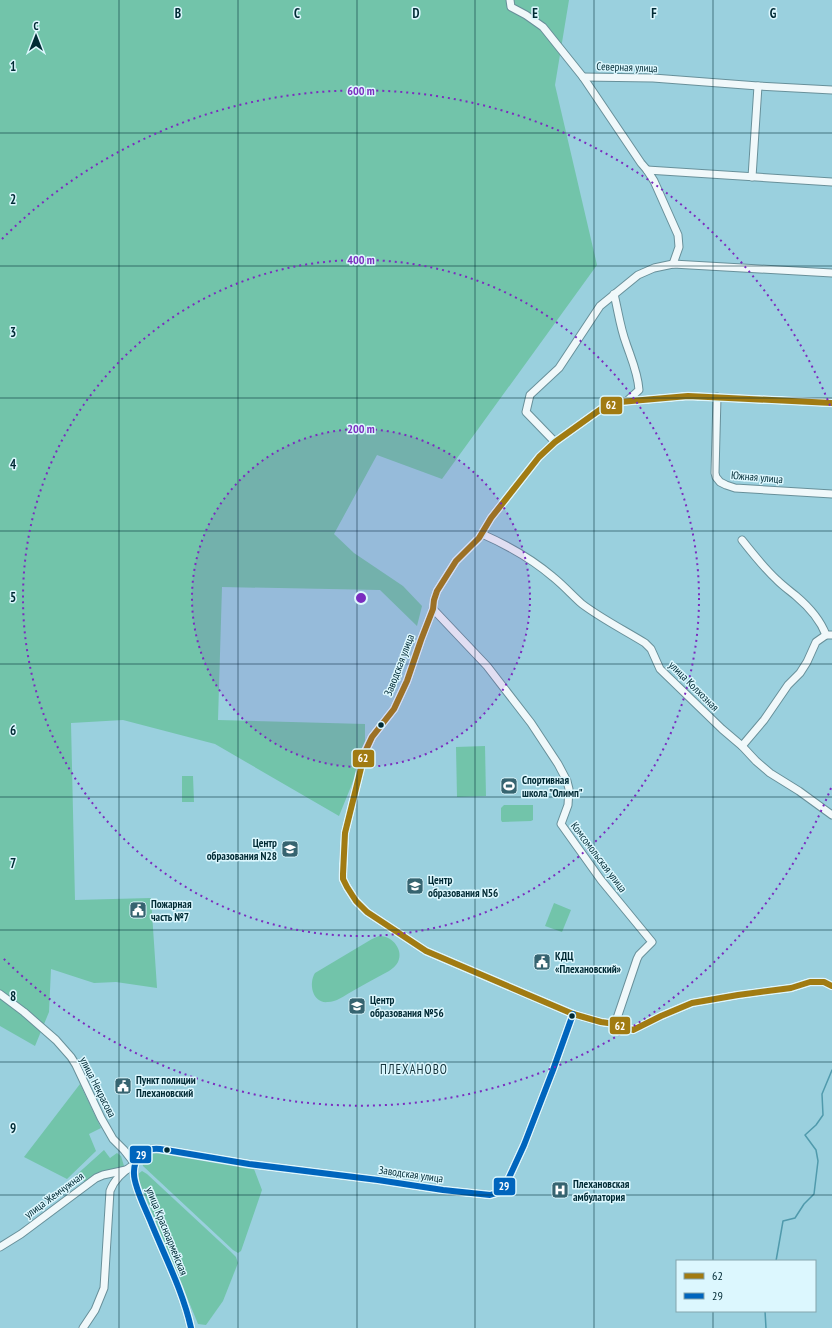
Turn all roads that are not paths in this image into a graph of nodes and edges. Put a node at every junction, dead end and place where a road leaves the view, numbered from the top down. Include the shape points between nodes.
1 (510, 0) edge
2 (583, 77) junction
3 (758, 86) junction
4 (832, 90) edge
5 (647, 170) junction
6 (752, 177) junction
7 (832, 182) edge
8 (673, 264) junction
9 (832, 273) edge
10 (614, 294) junction
11 (717, 397) junction
12 (623, 401) junction
13 (832, 403) edge
14 (555, 442) junction
15 (832, 494) edge
16 (482, 534) junction
17 (742, 540) dead end
18 (433, 609) junction
19 (829, 635) edge
20 (742, 746) junction
21 (832, 815) edge
22 (832, 986) edge
23 (0, 994) edge
24 (573, 1014) junction
25 (615, 1024) junction
26 (134, 1164) junction
27 (126, 1170) junction
28 (0, 1247) edge
29 (83, 1328) edge
30 (191, 1328) edge

1 - 2 street via 511,7 543,27
2 - 3 street, Северная улица via 653,78
2 - 5 street, Северная улица
3 - 4 street, Северная улица
3 - 6 street
5 - 6 street
5 - 8 street, Северная улица via 678,235 679,247
6 - 7 street
8 - 9 street
8 - 10 street via 644,272
10 - 12 street via 625,341 639,379 639,390
10 - 14 street via 600,306 559,368 530,395 526,412
11 - 12 street via 688,396
11 - 13 street
11 - 15 street, Южная улица via 715,473 720,483 742,489
12 - 14 street, Заводская улица via 601,409
14 - 16 street, Заводская улица via 533,464 491,518
16 - 18 street, Заводская улица via 450,569 437,591
16 - 20 street, улица Колхозная via 527,558 587,608 645,643 651,649 660,669
17 - 19 street via 775,579 810,609
18 - 24 street, Заводская улица via 394,709 372,737 363,756 344,833 344,882 367,912 426,951
18 - 25 street, Комсомольская улица via 487,666 548,748 568,786 569,800 562,824 601,880 652,942 637,959
19 - 20 street via 815,643 800,673
20 - 21 street, улица Колхозная via 770,773
22 - 25 street, Заводская улица via 824,982 810,982 791,988 692,1004 633,1030
23 - 26 street, улица Некрасова via 56,1040 71,1057 113,1138
24 - 25 street, Заводская улица
24 - 26 street, Заводская улица via 524,1145 507,1182 497,1193 490,1195 443,1190 157,1149 142,1152
26 - 27 street
26 - 30 street, улица Красноармейская via 134,1177 140,1195 186,1309
27 - 28 street, улица Жемчужная via 96,1178
27 - 29 street via 110,1191 104,1288 95,1310

